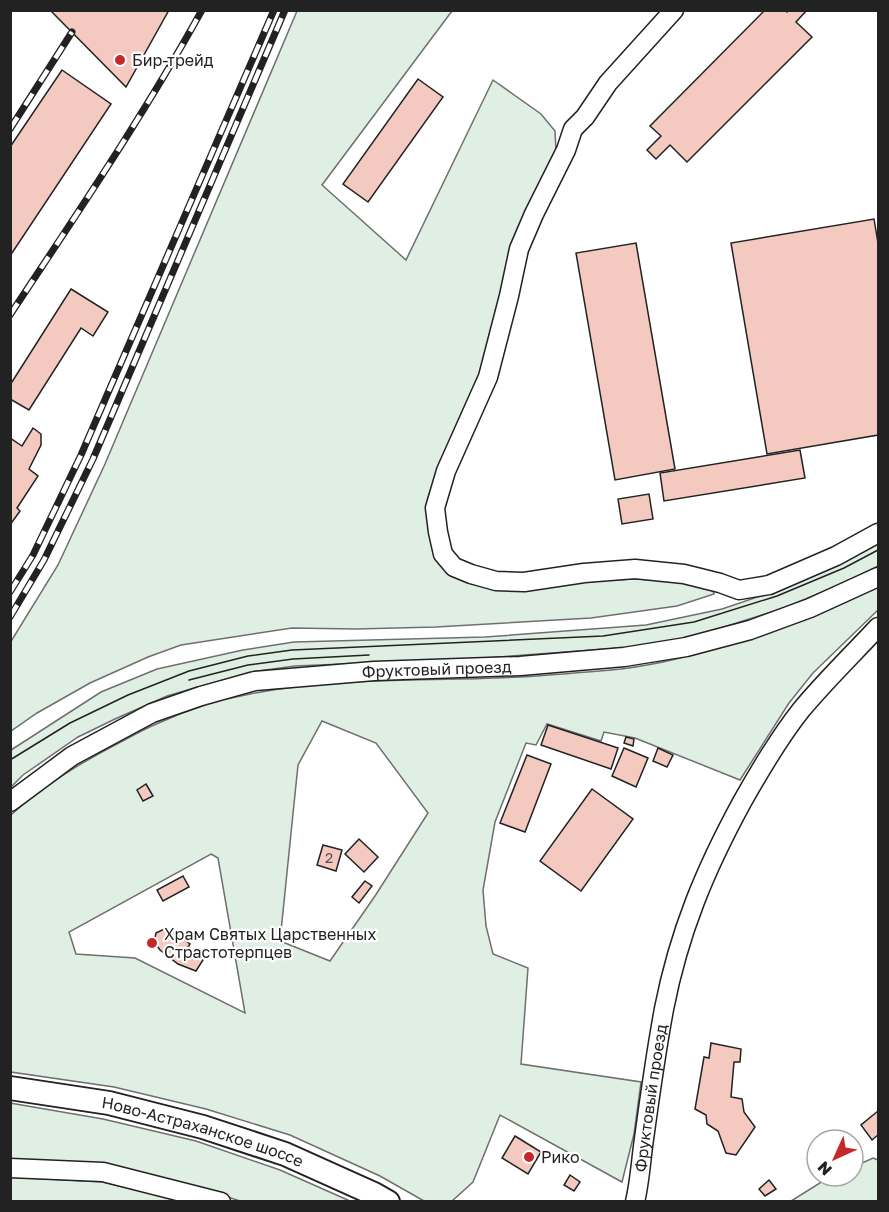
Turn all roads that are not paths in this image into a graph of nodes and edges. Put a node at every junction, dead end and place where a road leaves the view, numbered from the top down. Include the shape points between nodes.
1 (674, 10) edge
2 (879, 533) edge
3 (879, 577) edge
4 (879, 627) edge
5 (10, 802) edge
6 (10, 1088) edge
7 (10, 1168) edge
8 (221, 1202) edge
9 (388, 1202) edge
10 (635, 1202) edge

1 - 2 street via 608,83 573,129 519,249 488,377 446,471 435,508 443,554 454,567 496,580 524,582 635,569 684,574 739,591 769,585
3 - 5 street, Фруктовый проезд via 750,630 665,651 520,666 374,671 255,681 152,713 72,756
4 - 10 street, Фруктовый проезд via 824,684 779,739 705,874 666,997
6 - 9 main road, Ново-Астраханское шоссе via 109,1103 203,1127 285,1154
7 - 8 street via 103,1172

